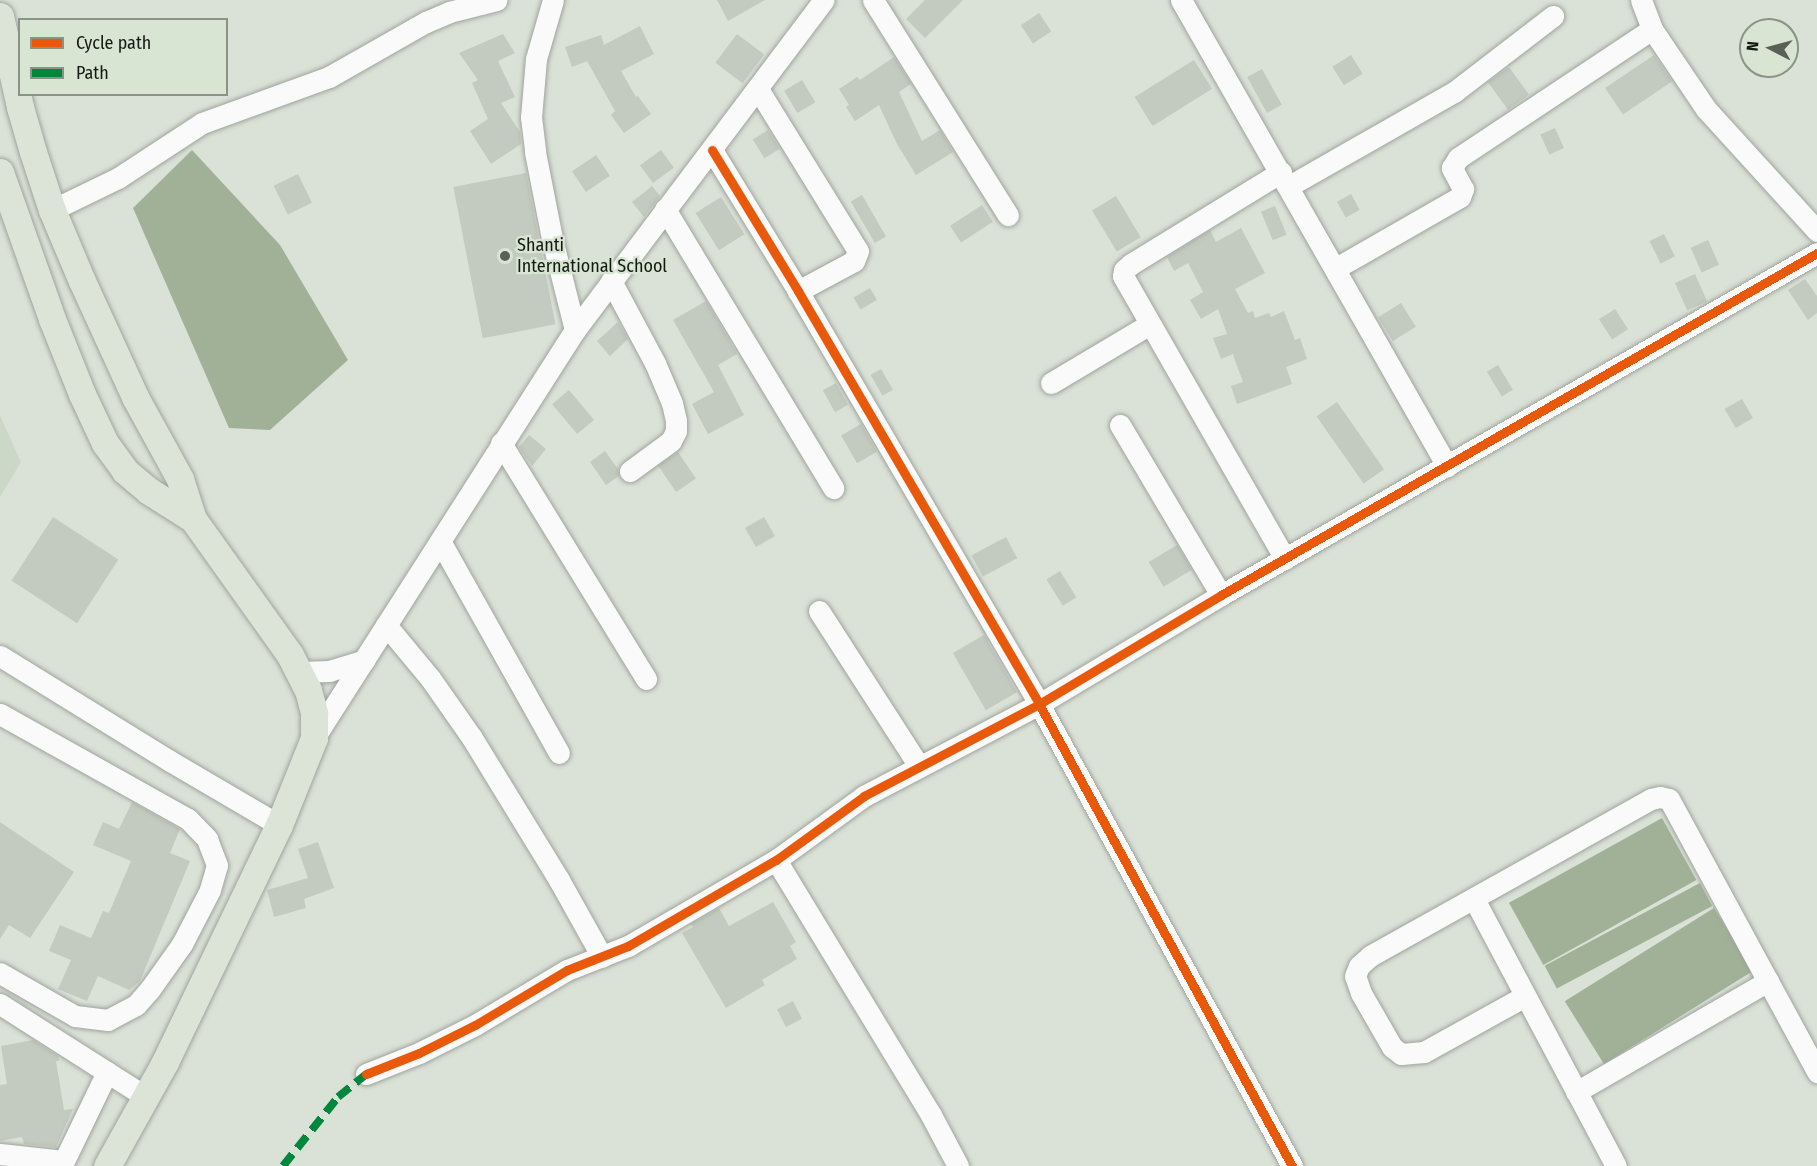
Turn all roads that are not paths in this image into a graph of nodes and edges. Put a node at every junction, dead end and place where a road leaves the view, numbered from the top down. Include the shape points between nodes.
1 (497, 0) edge
2 (553, 0) edge
3 (824, 0) edge
4 (873, 0) edge
5 (1181, 0) edge
6 (1648, 10) edge
7 (0, 16) edge
8 (1553, 16) dead end
9 (758, 88) junction
10 (712, 150) junction
11 (1285, 179) junction
12 (3, 187) edge
13 (665, 209) junction
14 (52, 210) junction
15 (1008, 215) dead end
16 (1817, 231) edge
17 (1817, 253) edge
18 (1336, 268) junction
19 (611, 281) junction
20 (798, 291) junction
21 (1150, 324) junction
22 (575, 330) junction
23 (1052, 383) dead end
24 (1120, 424) dead end
25 (501, 443) junction
26 (1447, 466) junction
27 (630, 471) dead end
28 (833, 488) dead end
29 (193, 519) junction
30 (440, 541) junction
31 (1285, 559) junction
32 (1221, 595) junction
33 (819, 611) dead end
34 (386, 625) junction
35 (0, 656) edge
36 (364, 660) junction
37 (300, 672) junction
38 (646, 679) dead end
39 (1039, 704) junction
40 (0, 714) edge
41 (314, 738) junction
42 (559, 753) dead end
43 (919, 766) junction
44 (279, 825) junction
45 (776, 860) junction
46 (1474, 900) junction
47 (602, 957) junction
48 (0, 973) edge
49 (1768, 981) junction
50 (1525, 996) junction
51 (0, 1004) edge
52 (107, 1072) junction
53 (1817, 1072) edge
54 (366, 1074) dead end
55 (1576, 1092) junction
56 (146, 1097) junction
57 (0, 1154) edge
58 (107, 1166) edge
59 (958, 1166) edge
60 (1292, 1166) edge
61 (1616, 1166) edge

1 - 14 street via 449,12 329,77 202,123 118,178
2 - 22 street via 536,59 531,117 552,239
3 - 9 street
4 - 15 street
5 - 11 street
6 - 16 street via 1706,109
6 - 18 street via 1458,158 1452,168 1463,189 1460,197
7 - 14 main road via 20,108
8 - 11 street via 1454,92
9 - 10 street
9 - 20 street via 858,251 855,261
10 - 13 street
10 - 20 street
11 - 18 street
11 - 21 street via 1124,270 1125,282
12 - 29 main road via 65,351 105,442 125,471 149,492
13 - 19 street
13 - 28 street
14 - 29 main road via 135,397 180,479
17 - 26 street
18 - 26 street
19 - 22 street
19 - 27 street via 655,363 676,421 671,441
20 - 39 street
21 - 23 street
21 - 31 street
22 - 25 street
24 - 32 street
25 - 30 street
25 - 38 street
26 - 31 street
29 - 37 main road
30 - 34 street
30 - 42 street
31 - 32 street
32 - 39 street
33 - 43 street
34 - 36 street
34 - 47 street via 472,738
35 - 44 street
36 - 37 street via 329,671
36 - 41 street
37 - 41 main road via 314,713
39 - 43 street
39 - 60 street
40 - 48 street via 188,819 207,839 217,865 210,890 182,944 136,1005 108,1020 75,1016
41 - 44 main road
43 - 45 street via 864,796
44 - 56 main road
45 - 47 street via 628,946
45 - 59 street
46 - 49 street via 1651,800 1669,799
46 - 50 street
46 - 50 street via 1370,956 1355,976 1361,993 1392,1047 1401,1054 1424,1052
47 - 54 street via 567,970 475,1026
49 - 53 street
49 - 55 street
50 - 55 street
51 - 52 street
52 - 56 street
52 - 57 street via 64,1161
55 - 61 street
56 - 58 main road

